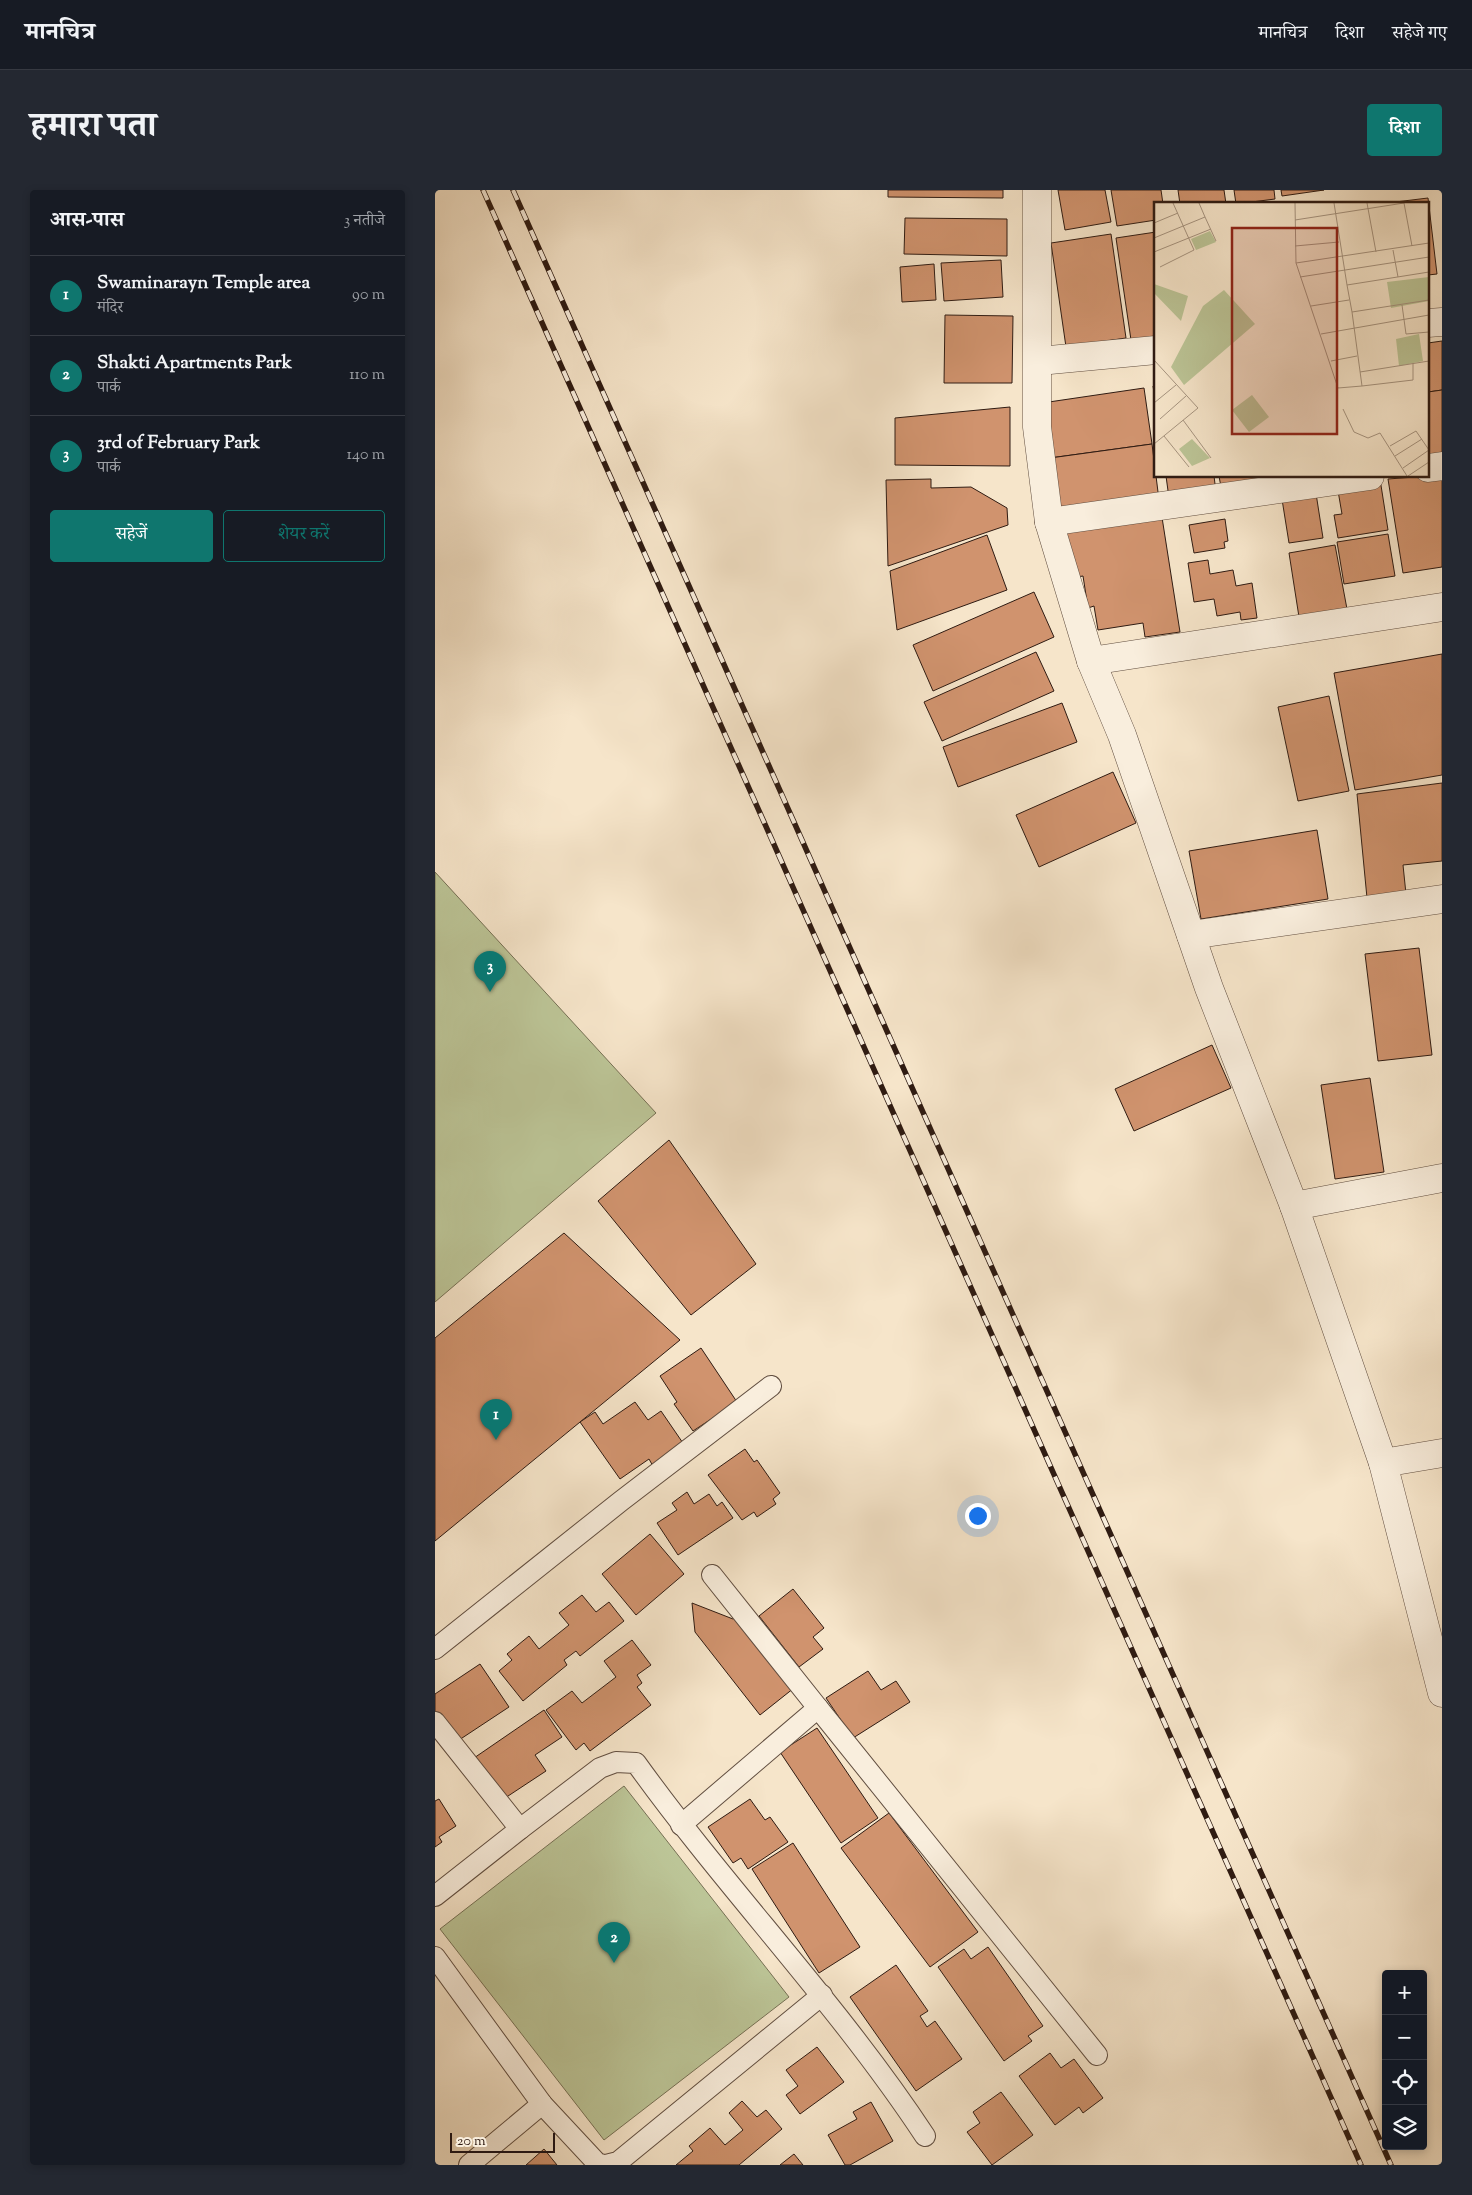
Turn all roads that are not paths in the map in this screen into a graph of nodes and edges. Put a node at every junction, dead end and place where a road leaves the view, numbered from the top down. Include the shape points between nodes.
1 (1037, 190) edge
2 (1442, 322) edge
3 (1429, 323) edge
4 (1154, 350) edge
5 (1039, 361) junction
6 (1442, 466) edge
7 (1429, 468) edge
8 (1356, 478) edge
9 (1049, 522) junction
10 (1442, 606) edge
11 (1091, 661) junction
12 (1442, 900) edge
13 (1191, 935) junction
14 (1442, 1178) edge
15 (1294, 1206) junction
16 (771, 1386) dead end
17 (1442, 1453) edge
18 (1383, 1463) junction
19 (712, 1575) dead end
20 (435, 1649) edge
21 (1442, 1693) edge
22 (818, 1708) junction
23 (435, 1722) edge
24 (681, 1826) junction
25 (520, 1829) junction
26 (435, 1896) edge
27 (435, 1957) edge
28 (822, 1995) junction
29 (1097, 2056) dead end
30 (541, 2104) junction
31 (925, 2136) dead end
32 (469, 2165) edge
33 (605, 2165) edge

1 - 5 street
2 - 3 street
4 - 5 street
5 - 9 street via 1037,427
6 - 7 street
8 - 9 street
9 - 11 street
10 - 11 street
11 - 13 street via 1122,735
12 - 13 street
13 - 15 street
14 - 15 street
15 - 18 street
16 - 20 lane
17 - 18 street
18 - 21 street
19 - 22 lane
22 - 24 lane
22 - 29 lane
23 - 25 lane
24 - 25 lane via 636,1763 626,1761 600,1768
24 - 28 lane
25 - 26 lane
27 - 30 lane
28 - 31 lane
28 - 33 lane via 618,2162
30 - 32 lane
30 - 33 lane via 597,2163

